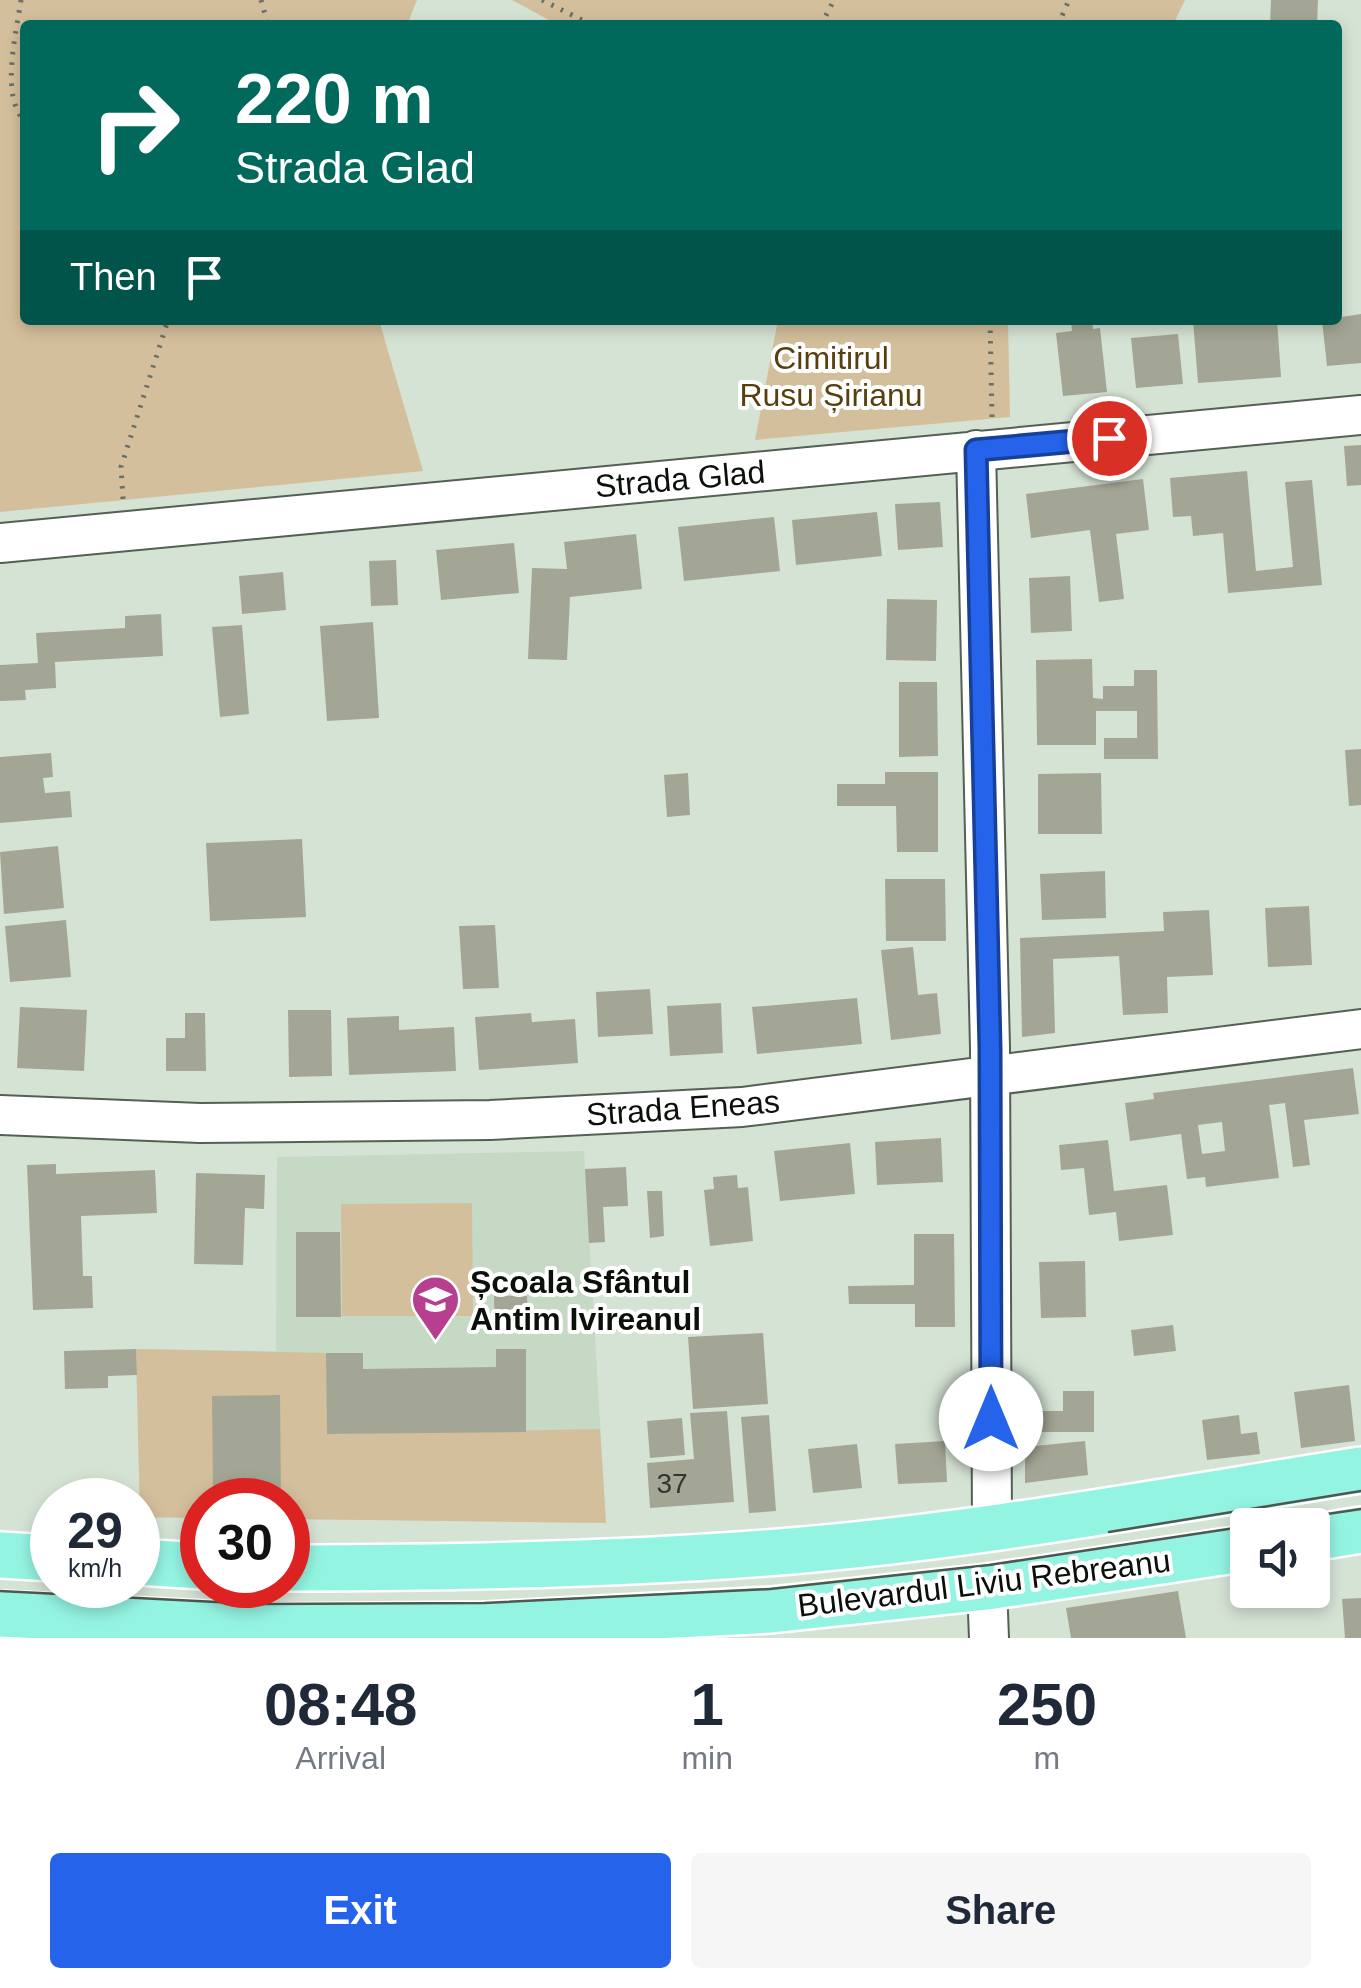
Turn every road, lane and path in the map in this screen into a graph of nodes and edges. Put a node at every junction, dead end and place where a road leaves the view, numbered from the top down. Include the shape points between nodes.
1 (21, 0) edge
2 (542, 0) edge
3 (553, 2) edge
4 (584, 20) edge
5 (20, 118) edge
6 (166, 325) edge
7 (990, 325) edge
8 (1361, 415) edge
9 (984, 449) junction
10 (124, 532) junction
11 (0, 543) edge
12 (1361, 1029) edge
13 (990, 1077) junction
14 (0, 1115) edge
15 (1361, 1470) edge
16 (992, 1527) junction
17 (1361, 1530) edge
18 (1330, 1535) edge
19 (1230, 1551) edge
20 (0, 1555) edge
21 (30, 1557) edge
22 (310, 1568) edge
23 (987, 1587) junction
24 (0, 1614) edge
25 (989, 1638) edge

1 - 5 path via 7,90
2 - 3 path
3 - 4 path
6 - 10 path via 121,467
7 - 9 path
8 - 9 street, Strada Glad
9 - 10 street, Strada Glad
9 - 13 street
10 - 11 street, Strada Glad
12 - 13 street, Strada Eneas
13 - 14 street, Strada Eneas via 742,1107 490,1120 200,1123
13 - 16 street
15 - 16 main road, Bulevardul Liviu Rebreanu
16 - 22 main road, Bulevardul Liviu Rebreanu via 768,1552 485,1568
17 - 18 main road
19 - 23 main road, Bulevardul Liviu Rebreanu
20 - 21 main road
23 - 24 main road, Bulevardul Liviu Rebreanu via 771,1610 484,1625 272,1627
23 - 25 street

